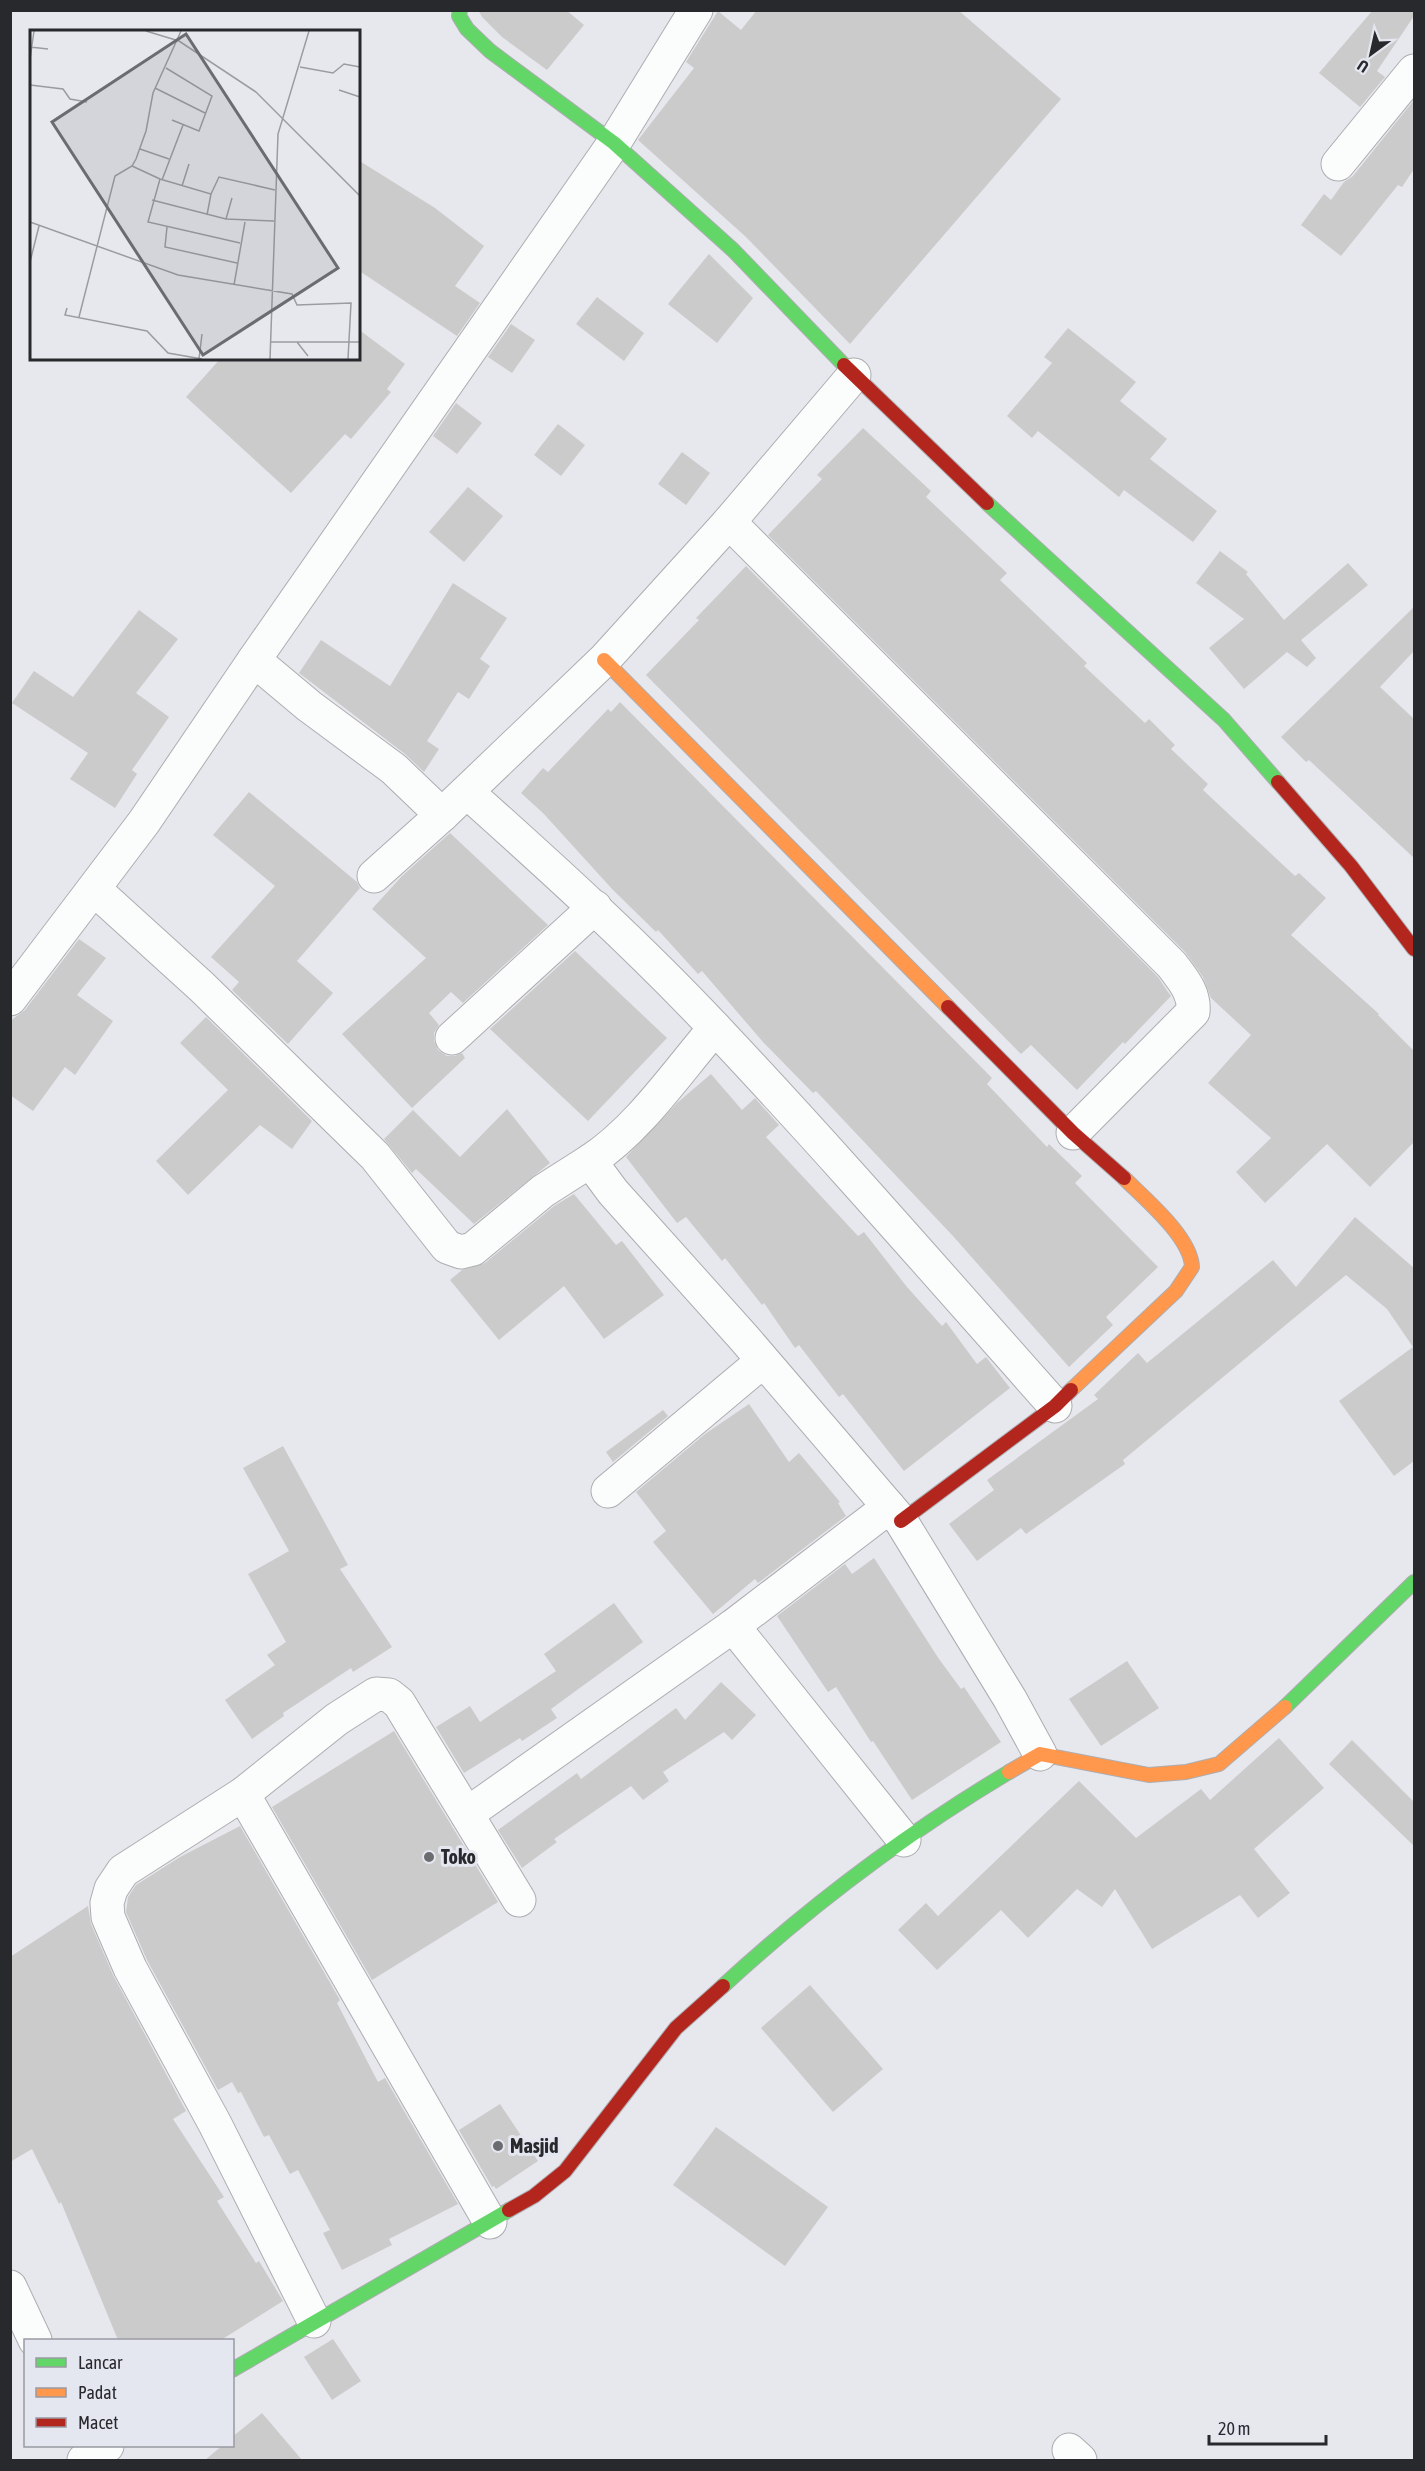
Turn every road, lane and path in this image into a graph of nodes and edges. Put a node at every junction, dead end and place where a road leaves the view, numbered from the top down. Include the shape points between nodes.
1 (460, 10) edge
2 (696, 10) edge
3 (1414, 70) edge
4 (614, 143) junction
5 (1338, 164) dead end
6 (854, 375) junction
7 (729, 522) junction
8 (254, 660) junction
9 (604, 660) junction
10 (467, 792) junction
11 (442, 815) junction
12 (374, 876) dead end
13 (94, 889) junction
14 (595, 907) junction
15 (1414, 949) edge
16 (10, 999) edge
17 (715, 1028) junction
18 (452, 1038) dead end
19 (1073, 1132) junction
20 (590, 1161) junction
21 (763, 1360) junction
22 (1055, 1407) junction
23 (608, 1491) dead end
24 (895, 1514) junction
25 (1414, 1582) edge
26 (734, 1626) junction
27 (1040, 1754) junction
28 (243, 1794) junction
29 (467, 1814) junction
30 (904, 1840) junction
31 (519, 1900) dead end
32 (490, 2222) junction
33 (10, 2287) edge
34 (314, 2321) junction
35 (34, 2339) edge
36 (234, 2369) edge

1 - 4 street via 459,16 467,29 490,51
2 - 4 street
3 - 5 street
4 - 6 street via 733,250
4 - 8 street
6 - 7 street
6 - 15 street via 1036,550 1224,720 1352,866
7 - 9 street
7 - 19 street via 1172,965 1188,987 1193,1012
8 - 11 street via 394,769
8 - 13 street
9 - 10 street
9 - 19 street
10 - 11 street
10 - 14 street
11 - 12 street
13 - 16 street
13 - 20 street via 202,987 375,1156 447,1247 460,1252 473,1249 543,1191
14 - 17 street
14 - 18 street
17 - 20 street via 637,1120 610,1148
17 - 22 street
19 - 22 street via 1169,1225 1187,1249 1192,1270 1176,1291
20 - 21 street
21 - 23 street
21 - 24 street
22 - 24 street
24 - 26 street
24 - 27 street
25 - 27 street via 1284,1708 1219,1764 1149,1775
26 - 29 street
26 - 30 street
27 - 30 street
28 - 29 street via 337,1719 376,1694 388,1695 399,1703
28 - 32 street
28 - 34 street via 123,1871 111,1889 108,1917 130,1968 215,2124
29 - 31 street
30 - 32 street via 768,1944 676,2028 565,2171 534,2196
32 - 34 street
33 - 35 street
34 - 36 street

